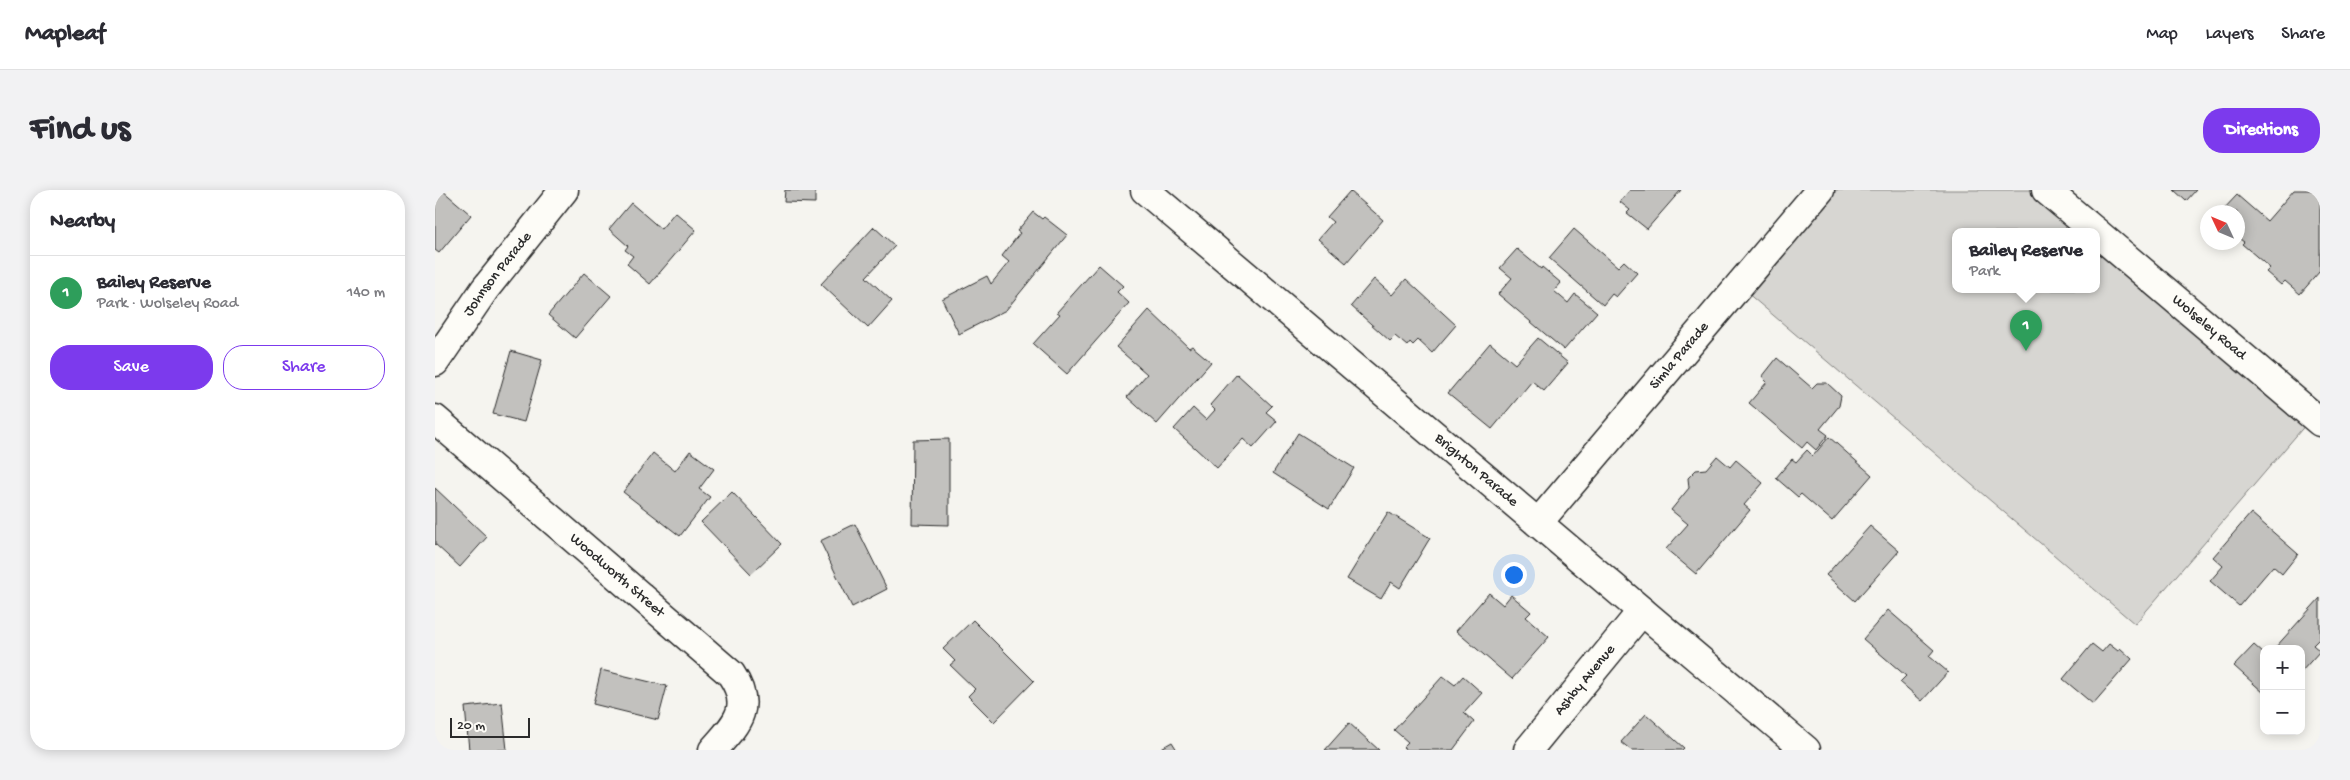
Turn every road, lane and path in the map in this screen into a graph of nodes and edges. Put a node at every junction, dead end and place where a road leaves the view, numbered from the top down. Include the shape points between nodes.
1 (564, 190) edge
2 (1145, 190) edge
3 (1820, 190) edge
4 (2046, 190) edge
5 (2091, 228) edge
6 (2100, 235) edge
7 (435, 362) edge
8 (435, 419) edge
9 (2320, 422) edge
10 (1538, 523) junction
11 (1642, 611) junction
12 (713, 750) edge
13 (1528, 750) edge
14 (1807, 750) edge

1 - 7 street, Johnson Parade via 485,289
2 - 10 street, Brighton Parade
3 - 10 street, Simla Parade
4 - 5 street, Wolseley Road
6 - 9 street, Wolseley Road
8 - 12 street, Woodworth Street via 731,674 739,686 742,703 739,720
10 - 11 street, Brighton Parade
11 - 13 street, Ashby Avenue
11 - 14 street, Brighton Parade

